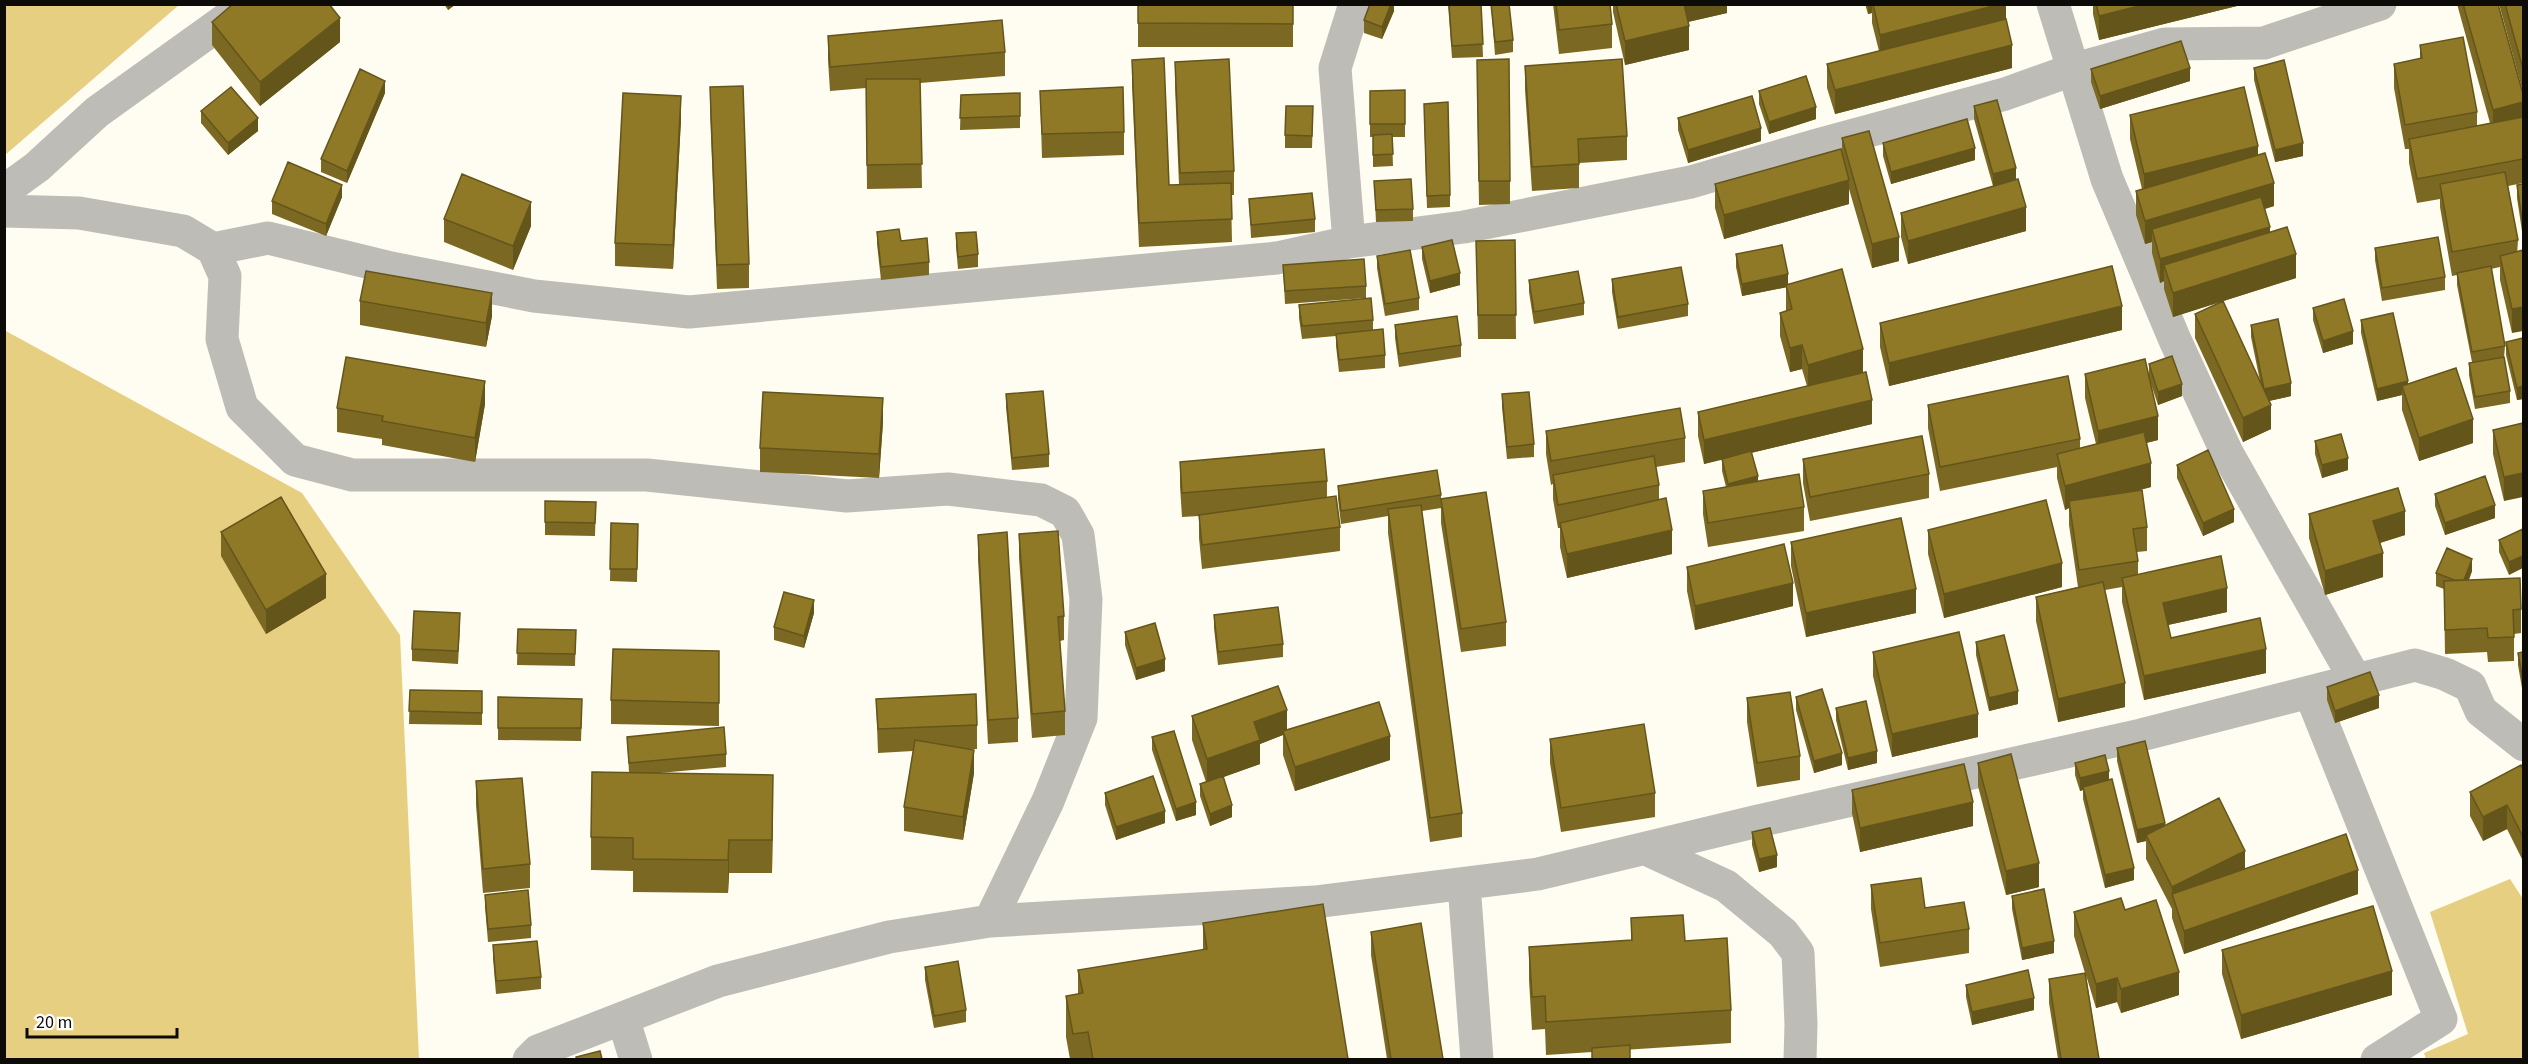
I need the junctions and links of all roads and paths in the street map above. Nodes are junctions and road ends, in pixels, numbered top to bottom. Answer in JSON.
{"nodes":[{"id":1,"x":243,"y":4,"type":"edge"},
{"id":2,"x":1355,"y":4,"type":"edge"},
{"id":3,"x":2053,"y":4,"type":"edge"},
{"id":4,"x":2380,"y":4,"type":"edge"},
{"id":5,"x":2072,"y":70,"type":"junction"},
{"id":6,"x":4,"y":191,"type":"edge"},
{"id":7,"x":4,"y":211,"type":"edge"},
{"id":8,"x":1350,"y":242,"type":"junction"},
{"id":9,"x":213,"y":249,"type":"junction"},
{"id":10,"x":2355,"y":679,"type":"junction"},
{"id":11,"x":2310,"y":692,"type":"junction"},
{"id":12,"x":2523,"y":745,"type":"edge"},
{"id":13,"x":1646,"y":849,"type":"junction"},
{"id":14,"x":1464,"y":884,"type":"junction"},
{"id":15,"x":990,"y":921,"type":"junction"},
{"id":16,"x":623,"y":1018,"type":"junction"},
{"id":17,"x":529,"y":1059,"type":"edge"},
{"id":18,"x":636,"y":1059,"type":"edge"},
{"id":19,"x":1477,"y":1059,"type":"edge"},
{"id":20,"x":1800,"y":1059,"type":"edge"},
{"id":21,"x":2377,"y":1059,"type":"edge"}],
"edges":[{"from":1,"to":6,"type":"street"},
{"from":2,"to":8,"type":"street"},
{"from":3,"to":5,"type":"street"},
{"from":4,"to":5,"type":"street"},
{"from":5,"to":8,"type":"street"},
{"from":5,"to":10,"type":"street"},
{"from":7,"to":9,"type":"street"},
{"from":8,"to":9,"type":"street"},
{"from":9,"to":15,"type":"street"},
{"from":10,"to":11,"type":"street"},
{"from":10,"to":12,"type":"street"},
{"from":11,"to":13,"type":"street"},
{"from":11,"to":21,"type":"street"},
{"from":13,"to":14,"type":"street"},
{"from":13,"to":20,"type":"street"},
{"from":14,"to":15,"type":"street"},
{"from":14,"to":19,"type":"street"},
{"from":15,"to":16,"type":"street"},
{"from":16,"to":17,"type":"street"},
{"from":16,"to":18,"type":"street"}]}
